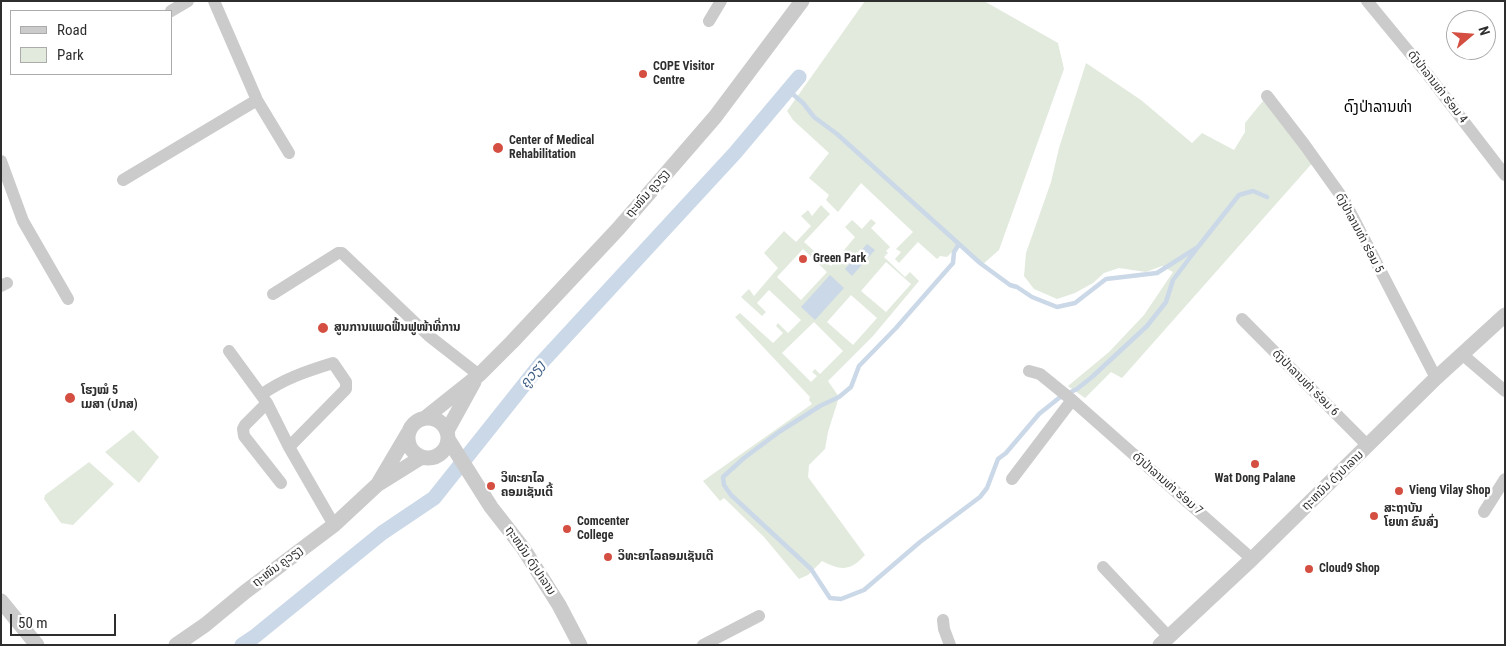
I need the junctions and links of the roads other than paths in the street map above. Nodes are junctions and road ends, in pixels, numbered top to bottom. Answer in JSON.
{"nodes":[{"id":1,"x":188,"y":1,"type":"edge"},
{"id":2,"x":214,"y":1,"type":"edge"},
{"id":3,"x":721,"y":1,"type":"edge"},
{"id":4,"x":802,"y":1,"type":"edge"},
{"id":5,"x":1366,"y":1,"type":"edge"},
{"id":6,"x":172,"y":10,"type":"edge"},
{"id":7,"x":709,"y":21,"type":"dead end"},
{"id":8,"x":1267,"y":96,"type":"dead end"},
{"id":9,"x":257,"y":100,"type":"junction"},
{"id":10,"x":289,"y":153,"type":"dead end"},
{"id":11,"x":1,"y":161,"type":"edge"},
{"id":12,"x":1505,"y":175,"type":"edge"},
{"id":13,"x":122,"y":180,"type":"dead end"},
{"id":14,"x":273,"y":294,"type":"dead end"},
{"id":15,"x":68,"y":299,"type":"dead end"},
{"id":16,"x":1505,"y":315,"type":"edge"},
{"id":17,"x":1242,"y":319,"type":"dead end"},
{"id":18,"x":229,"y":351,"type":"dead end"},
{"id":19,"x":1463,"y":355,"type":"junction"},
{"id":20,"x":1029,"y":371,"type":"dead end"},
{"id":21,"x":479,"y":375,"type":"junction"},
{"id":22,"x":1436,"y":378,"type":"junction"},
{"id":23,"x":1505,"y":391,"type":"edge"},
{"id":24,"x":264,"y":399,"type":"junction"},
{"id":25,"x":1072,"y":400,"type":"junction"},
{"id":26,"x":425,"y":418,"type":"junction"},
{"id":27,"x":408,"y":433,"type":"junction"},
{"id":28,"x":1368,"y":446,"type":"junction"},
{"id":29,"x":289,"y":447,"type":"junction"},
{"id":30,"x":442,"y":449,"type":"junction"},
{"id":31,"x":1012,"y":479,"type":"dead end"},
{"id":32,"x":1505,"y":479,"type":"edge"},
{"id":33,"x":282,"y":483,"type":"dead end"},
{"id":34,"x":377,"y":485,"type":"junction"},
{"id":35,"x":1484,"y":512,"type":"dead end"},
{"id":36,"x":334,"y":525,"type":"junction"},
{"id":37,"x":1252,"y":560,"type":"junction"},
{"id":38,"x":1103,"y":567,"type":"dead end"},
{"id":39,"x":1,"y":601,"type":"edge"},
{"id":40,"x":759,"y":616,"type":"dead end"},
{"id":41,"x":943,"y":620,"type":"dead end"},
{"id":42,"x":1164,"y":641,"type":"edge"},
{"id":43,"x":37,"y":645,"type":"edge"},
{"id":44,"x":176,"y":645,"type":"edge"},
{"id":45,"x":580,"y":645,"type":"edge"},
{"id":46,"x":703,"y":645,"type":"edge"},
{"id":47,"x":950,"y":645,"type":"edge"}],
"edges":[{"from":1,"to":6,"type":"street"},
{"from":2,"to":9,"type":"street"},
{"from":3,"to":7,"type":"street"},
{"from":4,"to":21,"type":"street","name":"ຖະໜົນ ຄູວຽງ"},
{"from":5,"to":12,"type":"street","name":"ດົງປ່າລານທ່າ ຮ່ອມ 4"},
{"from":8,"to":22,"type":"street","name":"ດົງປ່າລານທ່າ ຮ່ອມ 5"},
{"from":9,"to":10,"type":"street"},
{"from":9,"to":13,"type":"street"},
{"from":11,"to":15,"type":"street"},
{"from":14,"to":21,"type":"street"},
{"from":16,"to":19,"type":"street","name":"ຖະຫນົນ ດົງປາລານ"},
{"from":17,"to":28,"type":"street","name":"ດົງປ່າລານທ່າ ຮ່ອມ 6"},
{"from":18,"to":24,"type":"street"},
{"from":19,"to":22,"type":"street","name":"ຖະຫນົນ ດົງປາລານ"},
{"from":19,"to":23,"type":"street"},
{"from":20,"to":25,"type":"street","name":"ດົງປ່າລານທ່າ ຮ່ອມ 7"},
{"from":21,"to":26,"type":"street","name":"ຖະໜົນ ຄູວຽງ"},
{"from":21,"to":30,"type":"street","name":"ຖະໜົນ ຄູວຽງ"},
{"from":22,"to":28,"type":"street","name":"ຖະຫນົນ ດົງປາລານ"},
{"from":24,"to":29,"type":"street"},
{"from":24,"to":29,"type":"street"},
{"from":24,"to":33,"type":"street"},
{"from":25,"to":31,"type":"street"},
{"from":25,"to":37,"type":"street","name":"ດົງປ່າລານທ່າ ຮ່ອມ 7"},
{"from":26,"to":27,"type":"street"},
{"from":26,"to":30,"type":"street"},
{"from":27,"to":30,"type":"street"},
{"from":27,"to":34,"type":"street","name":"ຖະໜົນ ຄູວຽງ"},
{"from":28,"to":37,"type":"street","name":"ຖະຫນົນ ດົງປາລານ"},
{"from":29,"to":36,"type":"street"},
{"from":30,"to":34,"type":"street","name":"ຖະໜົນ ຄູວຽງ"},
{"from":30,"to":45,"type":"street","name":"ຖະຫນົນ ດົງປາລານ"},
{"from":32,"to":35,"type":"street"},
{"from":34,"to":36,"type":"street","name":"ຖະໜົນ ຄູວຽງ"},
{"from":36,"to":44,"type":"street","name":"ຖະໜົນ ຄູວຽງ"},
{"from":37,"to":42,"type":"street","name":"ຖະຫນົນ ດົງປາລານ"},
{"from":38,"to":42,"type":"street"},
{"from":39,"to":43,"type":"street"},
{"from":40,"to":46,"type":"street"},
{"from":41,"to":47,"type":"street"}]}
